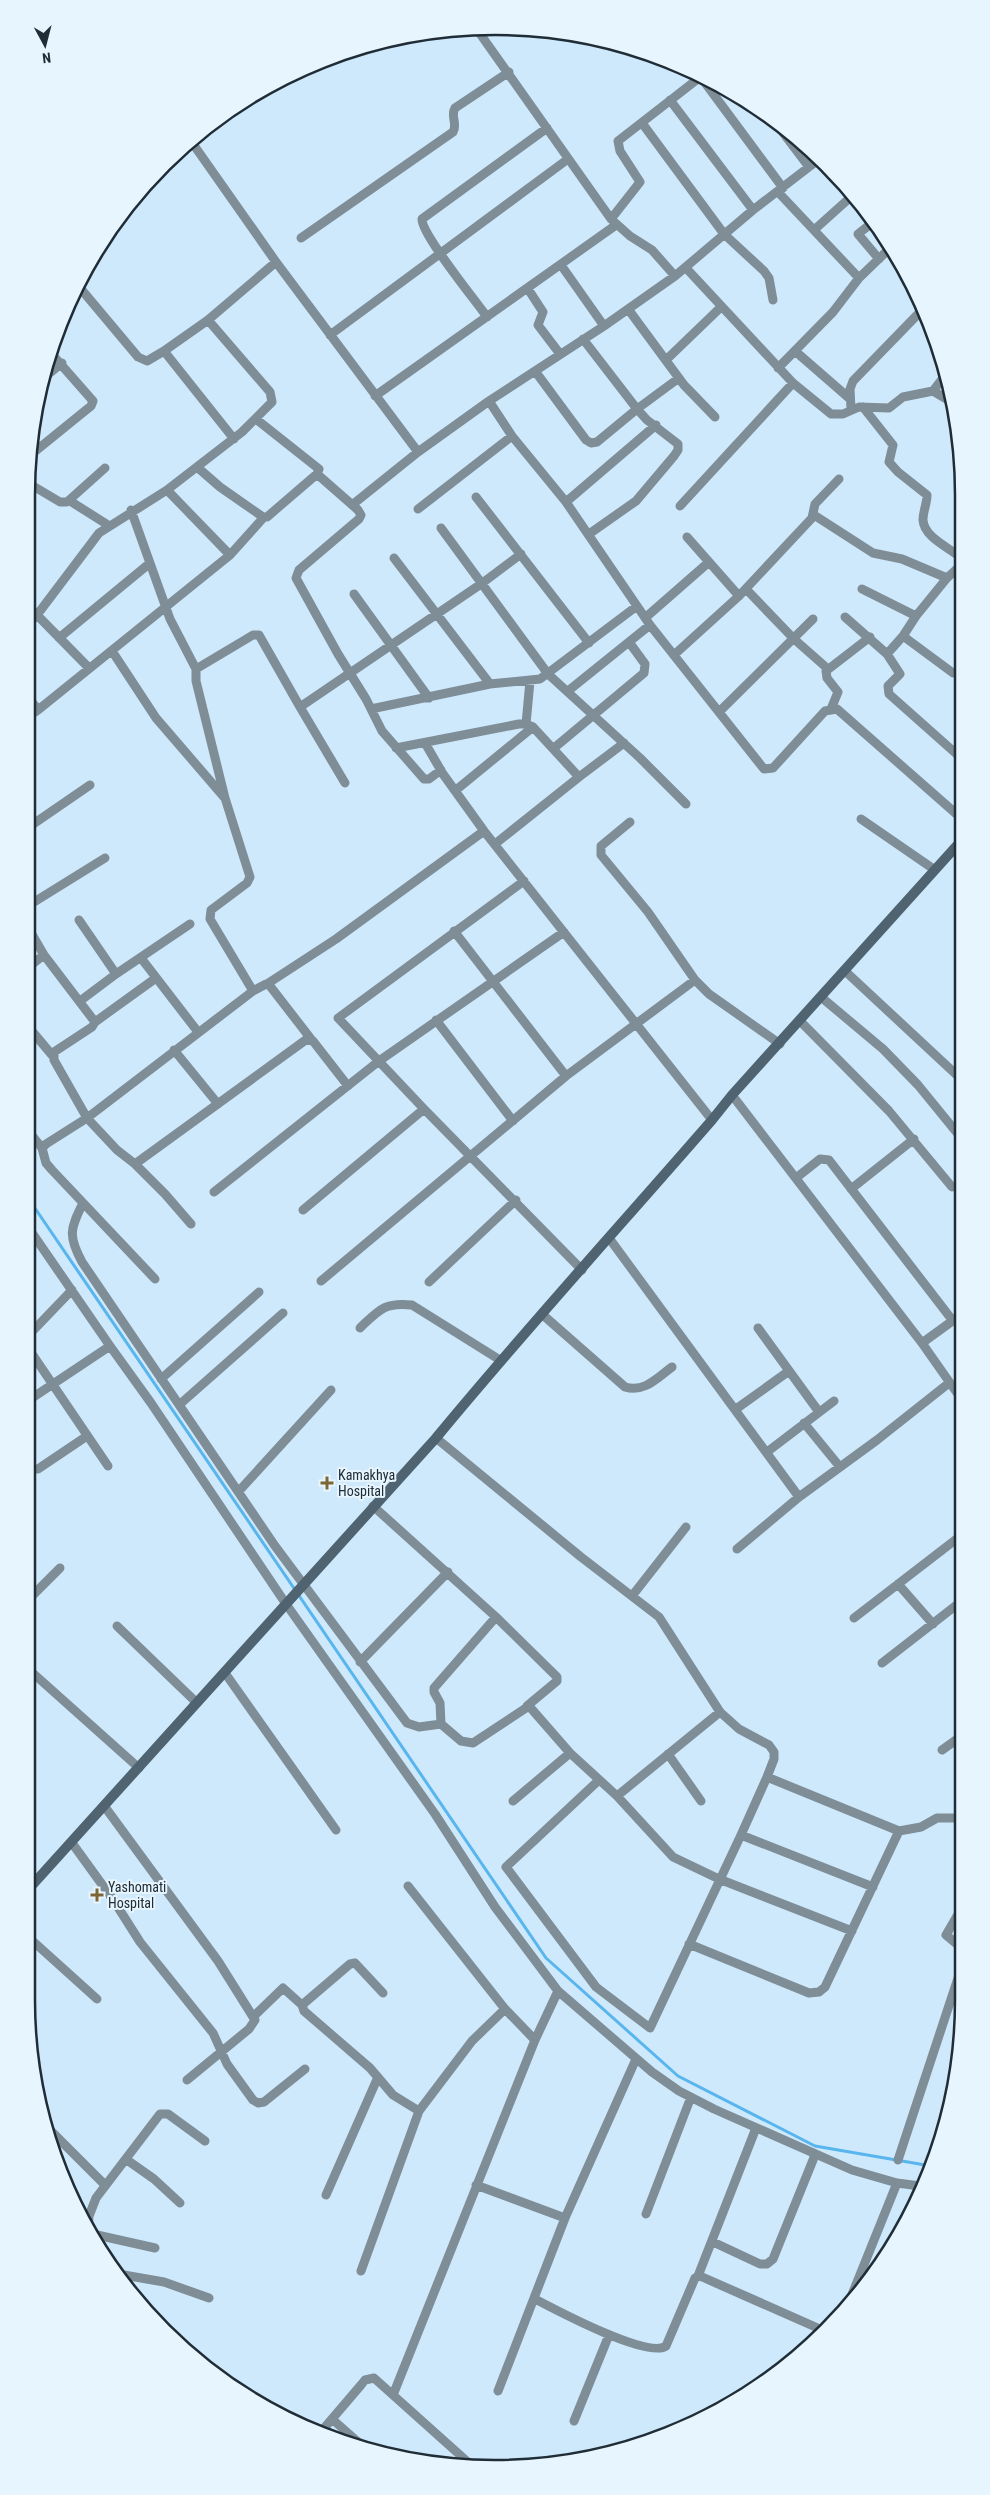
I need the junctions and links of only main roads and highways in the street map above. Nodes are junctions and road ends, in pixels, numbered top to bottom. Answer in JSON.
{"nodes":[{"id":1,"x":955,"y":848,"type":"edge"},
{"id":2,"x":35,"y":1882,"type":"edge"}],
"edges":[{"from":1,"to":2,"type":"main road"}]}
